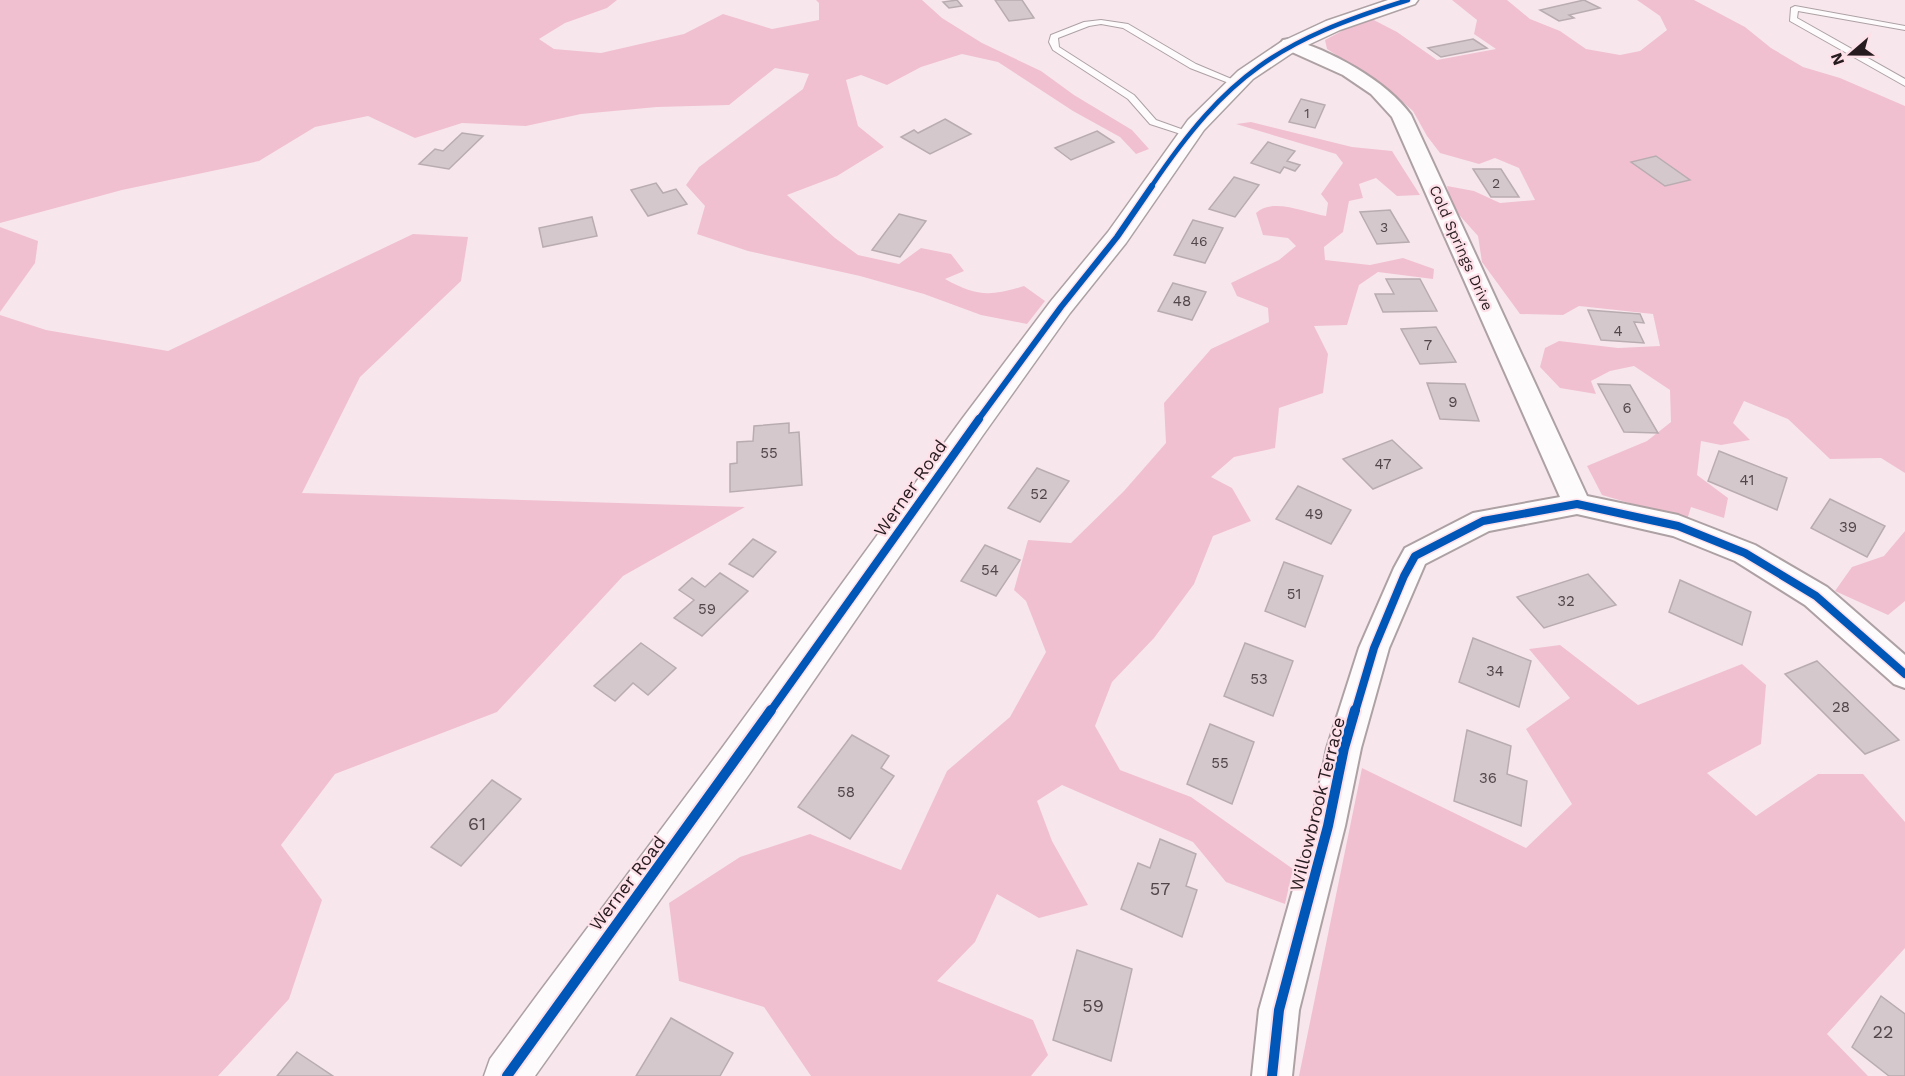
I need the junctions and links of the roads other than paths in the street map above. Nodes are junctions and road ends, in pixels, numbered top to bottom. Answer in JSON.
{"nodes":[{"id":1,"x":1408,"y":0,"type":"edge"},
{"id":2,"x":1905,"y":28,"type":"edge"},
{"id":3,"x":1288,"y":44,"type":"junction"},
{"id":4,"x":1237,"y":82,"type":"junction"},
{"id":5,"x":1905,"y":83,"type":"edge"},
{"id":6,"x":1190,"y":134,"type":"junction"},
{"id":7,"x":1577,"y":504,"type":"junction"},
{"id":8,"x":1905,"y":674,"type":"edge"},
{"id":9,"x":507,"y":1076,"type":"edge"},
{"id":10,"x":1272,"y":1076,"type":"edge"}],
"edges":[{"from":1,"to":3,"type":"street","name":"Werner Road"},
{"from":2,"to":5,"type":"lane"},
{"from":3,"to":4,"type":"street","name":"Werner Road"},
{"from":3,"to":7,"type":"street","name":"Cold Springs Drive"},
{"from":4,"to":6,"type":"street","name":"Werner Road"},
{"from":4,"to":6,"type":"lane"},
{"from":6,"to":9,"type":"street","name":"Werner Road"},
{"from":7,"to":8,"type":"street","name":"Willowbrook Terrace"},
{"from":7,"to":10,"type":"street","name":"Willowbrook Terrace"}]}
